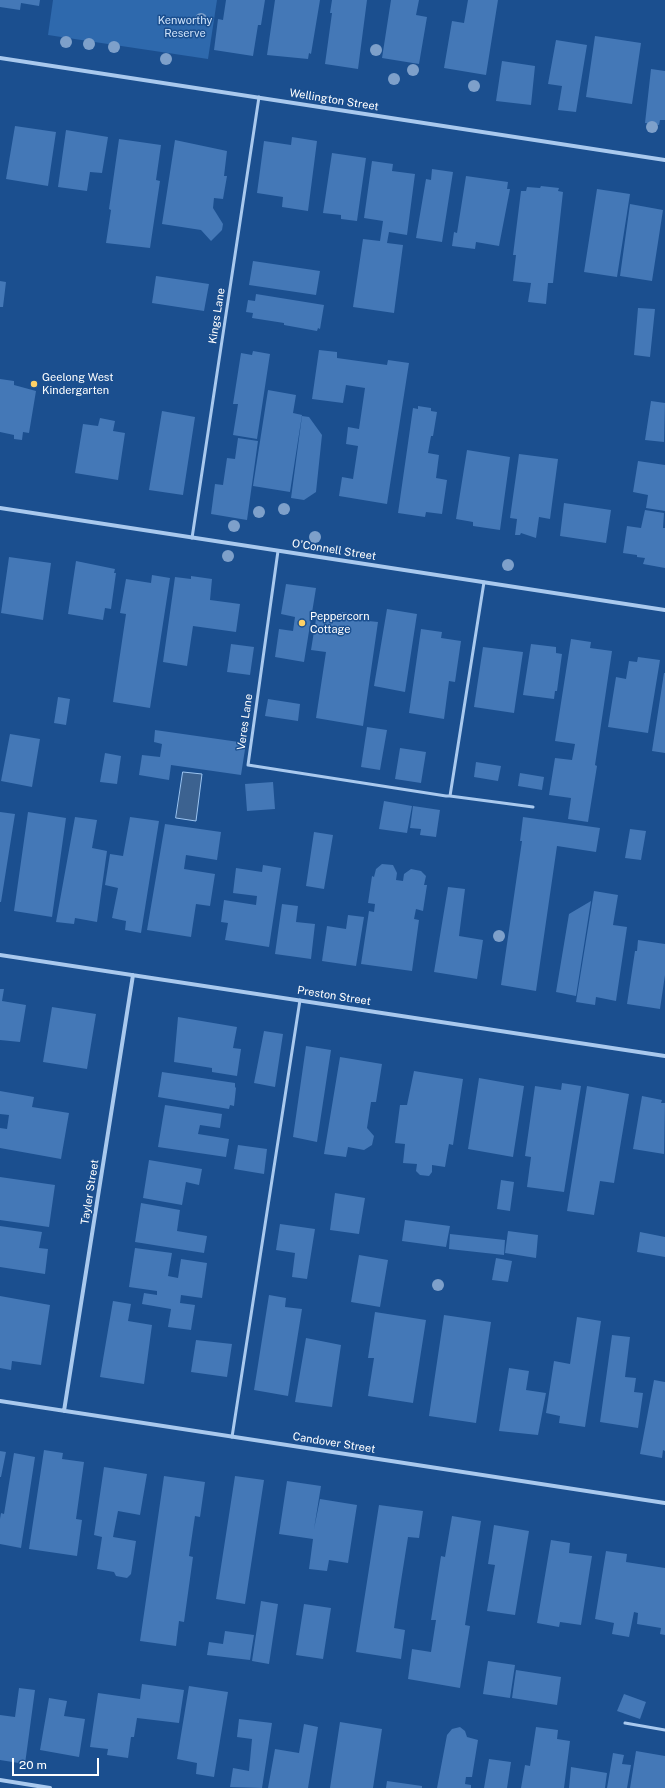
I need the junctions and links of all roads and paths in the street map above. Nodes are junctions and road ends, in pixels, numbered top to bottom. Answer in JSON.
{"nodes":[{"id":1,"x":0,"y":58,"type":"edge"},
{"id":2,"x":259,"y":97,"type":"junction"},
{"id":3,"x":665,"y":160,"type":"edge"},
{"id":4,"x":0,"y":508,"type":"edge"},
{"id":5,"x":192,"y":538,"type":"junction"},
{"id":6,"x":278,"y":551,"type":"junction"},
{"id":7,"x":484,"y":582,"type":"junction"},
{"id":8,"x":665,"y":610,"type":"edge"},
{"id":9,"x":450,"y":796,"type":"junction"},
{"id":10,"x":533,"y":807,"type":"dead end"},
{"id":11,"x":0,"y":955,"type":"edge"},
{"id":12,"x":133,"y":975,"type":"junction"},
{"id":13,"x":300,"y":1000,"type":"junction"},
{"id":14,"x":665,"y":1056,"type":"edge"},
{"id":15,"x":0,"y":1402,"type":"edge"},
{"id":16,"x":64,"y":1411,"type":"junction"},
{"id":17,"x":232,"y":1437,"type":"junction"},
{"id":18,"x":665,"y":1503,"type":"edge"},
{"id":19,"x":625,"y":1723,"type":"dead end"},
{"id":20,"x":665,"y":1730,"type":"edge"},
{"id":21,"x":0,"y":1780,"type":"edge"},
{"id":22,"x":50,"y":1788,"type":"edge"}],
"edges":[{"from":1,"to":2,"type":"street","name":"Wellington Street"},
{"from":2,"to":3,"type":"street","name":"Wellington Street"},
{"from":2,"to":5,"type":"lane","name":"Kings Lane"},
{"from":4,"to":5,"type":"street","name":"O'Connell Street"},
{"from":5,"to":6,"type":"street","name":"O'Connell Street"},
{"from":6,"to":7,"type":"street","name":"O'Connell Street"},
{"from":6,"to":9,"type":"lane","name":"Veres Lane"},
{"from":7,"to":8,"type":"street","name":"O'Connell Street"},
{"from":7,"to":9,"type":"lane"},
{"from":9,"to":10,"type":"lane","name":"Veres Lane"},
{"from":11,"to":12,"type":"street","name":"Preston Street"},
{"from":12,"to":13,"type":"street","name":"Preston Street"},
{"from":12,"to":16,"type":"street","name":"Tayler Street"},
{"from":13,"to":14,"type":"street","name":"Preston Street"},
{"from":13,"to":17,"type":"lane"},
{"from":15,"to":16,"type":"street","name":"Candover Street"},
{"from":16,"to":17,"type":"street","name":"Candover Street"},
{"from":17,"to":18,"type":"street","name":"Candover Street"},
{"from":19,"to":20,"type":"lane"},
{"from":21,"to":22,"type":"street"}]}
